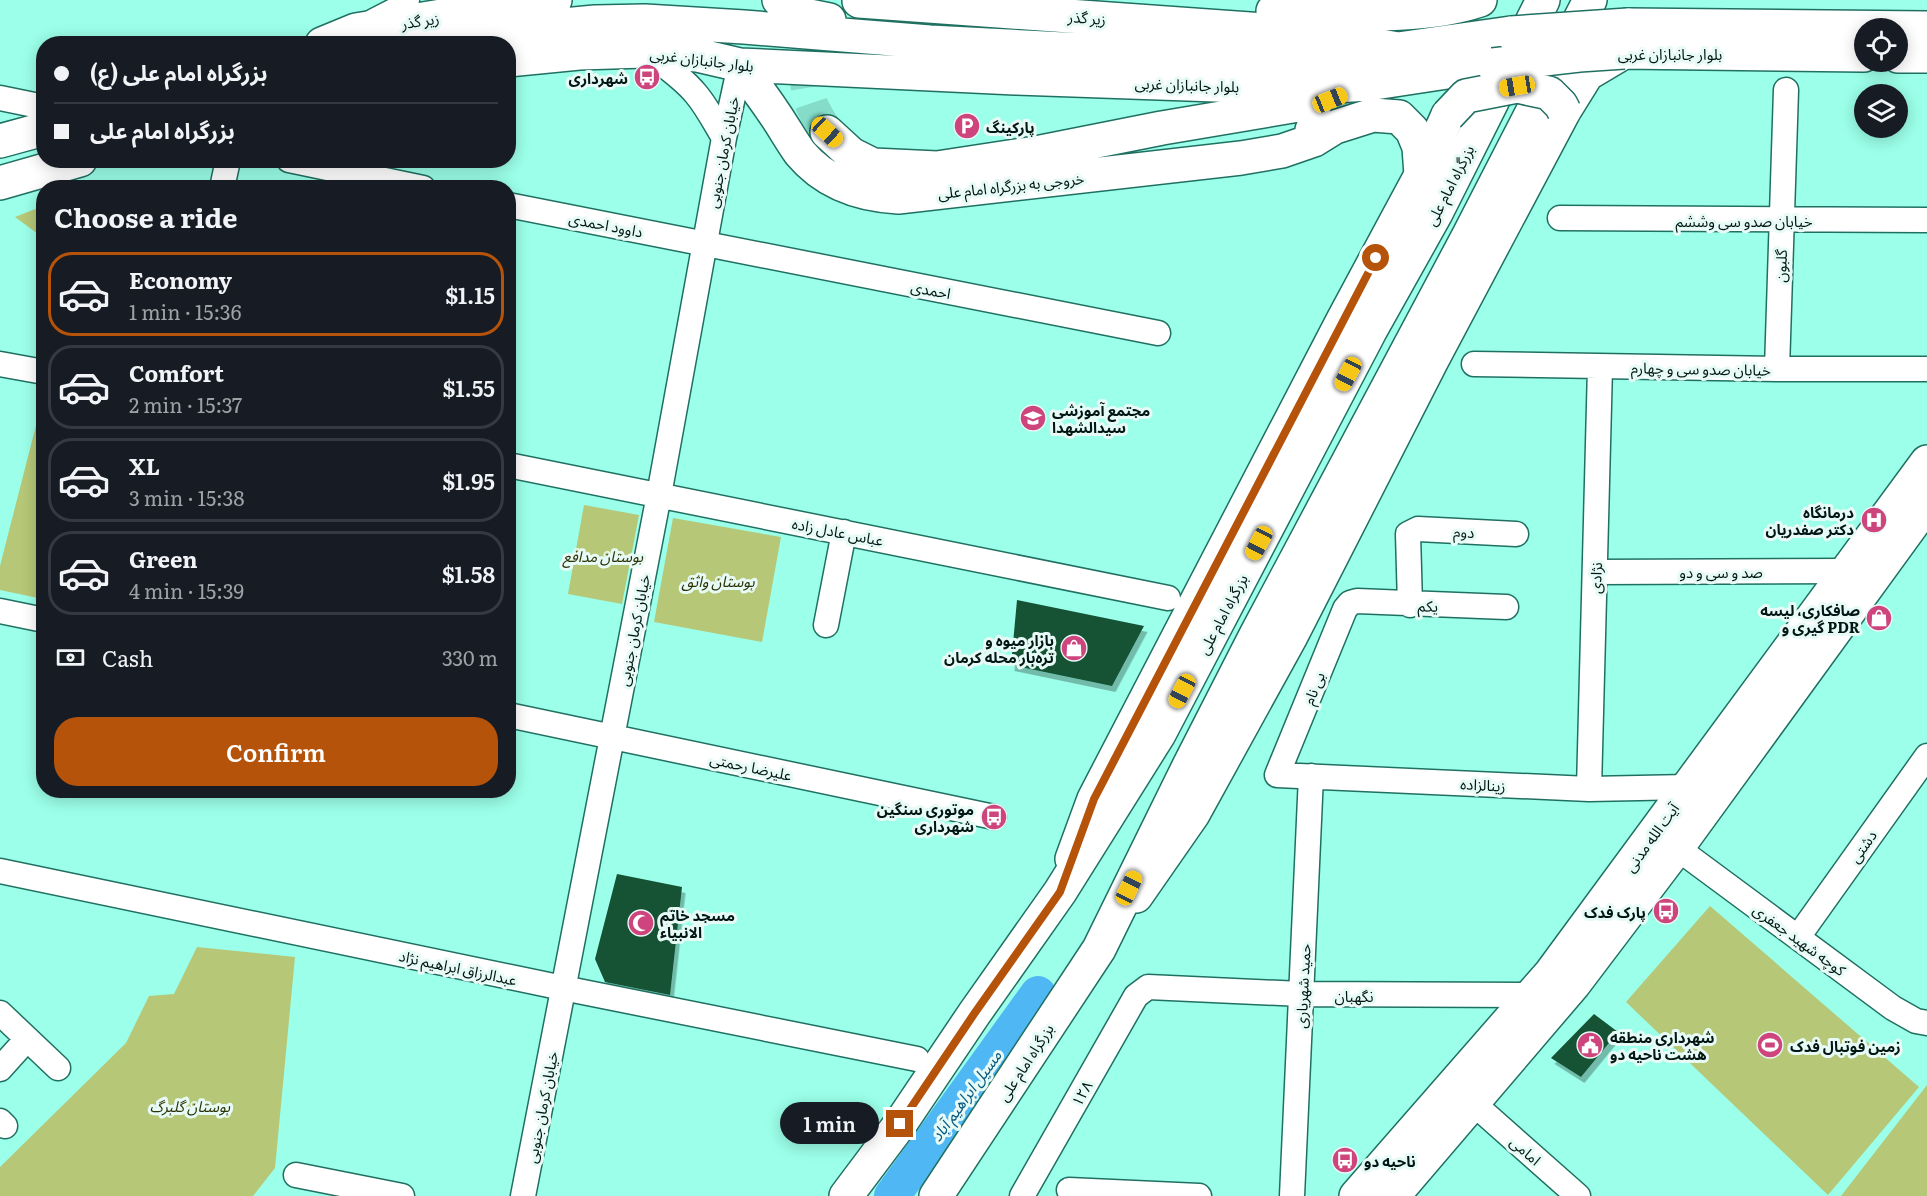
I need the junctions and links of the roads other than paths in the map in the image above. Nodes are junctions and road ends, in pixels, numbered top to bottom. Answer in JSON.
{"nodes":[{"id":1,"x":407,"y":0,"type":"edge"},
{"id":2,"x":555,"y":0,"type":"edge"},
{"id":3,"x":696,"y":0,"type":"edge"},
{"id":4,"x":779,"y":0,"type":"edge"},
{"id":5,"x":1480,"y":0,"type":"edge"},
{"id":6,"x":1543,"y":0,"type":"edge"},
{"id":7,"x":1590,"y":0,"type":"edge"},
{"id":8,"x":1664,"y":0,"type":"edge"},
{"id":9,"x":859,"y":1,"type":"edge"},
{"id":10,"x":747,"y":14,"type":"edge"},
{"id":11,"x":1136,"y":21,"type":"junction"},
{"id":12,"x":1710,"y":25,"type":"junction"},
{"id":13,"x":1927,"y":28,"type":"edge"},
{"id":14,"x":356,"y":30,"type":"junction"},
{"id":15,"x":341,"y":36,"type":"edge"},
{"id":16,"x":471,"y":36,"type":"edge"},
{"id":17,"x":645,"y":36,"type":"junction"},
{"id":18,"x":1626,"y":39,"type":"junction"},
{"id":19,"x":930,"y":42,"type":"junction"},
{"id":20,"x":1398,"y":49,"type":"junction"},
{"id":21,"x":1854,"y":55,"type":"edge"},
{"id":22,"x":1908,"y":56,"type":"edge"},
{"id":23,"x":1927,"y":56,"type":"edge"},
{"id":24,"x":516,"y":59,"type":"edge"},
{"id":25,"x":740,"y":65,"type":"junction"},
{"id":26,"x":1368,"y":84,"type":"junction"},
{"id":27,"x":1786,"y":90,"type":"dead end"},
{"id":28,"x":0,"y":98,"type":"edge"},
{"id":29,"x":36,"y":105,"type":"edge"},
{"id":30,"x":1564,"y":111,"type":"junction"},
{"id":31,"x":1335,"y":127,"type":"junction"},
{"id":32,"x":36,"y":131,"type":"edge"},
{"id":33,"x":827,"y":132,"type":"tunnel mouth"},
{"id":34,"x":724,"y":138,"type":"junction"},
{"id":35,"x":0,"y":141,"type":"edge"},
{"id":36,"x":1087,"y":142,"type":"junction"},
{"id":37,"x":52,"y":168,"type":"edge"},
{"id":38,"x":314,"y":168,"type":"edge"},
{"id":39,"x":1421,"y":175,"type":"junction"},
{"id":40,"x":352,"y":180,"type":"edge"},
{"id":41,"x":0,"y":183,"type":"edge"},
{"id":42,"x":516,"y":207,"type":"edge"},
{"id":43,"x":1560,"y":218,"type":"dead end"},
{"id":44,"x":1782,"y":220,"type":"junction"},
{"id":45,"x":1927,"y":220,"type":"edge"},
{"id":46,"x":704,"y":244,"type":"junction"},
{"id":47,"x":1158,"y":333,"type":"dead end"},
{"id":48,"x":0,"y":364,"type":"edge"},
{"id":49,"x":1474,"y":364,"type":"dead end"},
{"id":50,"x":1600,"y":367,"type":"junction"},
{"id":51,"x":1777,"y":369,"type":"junction"},
{"id":52,"x":1927,"y":369,"type":"edge"},
{"id":53,"x":36,"y":371,"type":"edge"},
{"id":54,"x":1927,"y":462,"type":"edge"},
{"id":55,"x":516,"y":467,"type":"edge"},
{"id":56,"x":659,"y":495,"type":"junction"},
{"id":57,"x":1927,"y":504,"type":"edge"},
{"id":58,"x":844,"y":532,"type":"junction"},
{"id":59,"x":1516,"y":534,"type":"dead end"},
{"id":60,"x":1847,"y":571,"type":"junction"},
{"id":61,"x":1595,"y":572,"type":"junction"},
{"id":62,"x":1168,"y":598,"type":"dead end"},
{"id":63,"x":1350,"y":603,"type":"joint"},
{"id":64,"x":1410,"y":605,"type":"junction"},
{"id":65,"x":1506,"y":607,"type":"dead end"},
{"id":66,"x":0,"y":611,"type":"edge"},
{"id":67,"x":36,"y":618,"type":"edge"},
{"id":68,"x":826,"y":625,"type":"dead end"},
{"id":69,"x":516,"y":717,"type":"edge"},
{"id":70,"x":612,"y":736,"type":"junction"},
{"id":71,"x":1927,"y":756,"type":"edge"},
{"id":72,"x":1277,"y":775,"type":"joint"},
{"id":73,"x":1311,"y":776,"type":"junction"},
{"id":74,"x":1688,"y":787,"type":"junction"},
{"id":75,"x":1589,"y":789,"type":"junction"},
{"id":76,"x":994,"y":817,"type":"dead end"},
{"id":77,"x":1677,"y":848,"type":"junction"},
{"id":78,"x":0,"y":871,"type":"edge"},
{"id":79,"x":1060,"y":892,"type":"junction"},
{"id":80,"x":1798,"y":937,"type":"junction"},
{"id":81,"x":1100,"y":949,"type":"junction"},
{"id":82,"x":564,"y":988,"type":"junction"},
{"id":83,"x":1141,"y":991,"type":"joint"},
{"id":84,"x":1301,"y":994,"type":"junction"},
{"id":85,"x":1532,"y":995,"type":"junction"},
{"id":86,"x":0,"y":1013,"type":"edge"},
{"id":87,"x":1927,"y":1023,"type":"edge"},
{"id":88,"x":27,"y":1039,"type":"junction"},
{"id":89,"x":917,"y":1059,"type":"dead end"},
{"id":90,"x":58,"y":1068,"type":"dead end"},
{"id":91,"x":0,"y":1069,"type":"edge"},
{"id":92,"x":1463,"y":1094,"type":"junction"},
{"id":93,"x":296,"y":1175,"type":"dead end"},
{"id":94,"x":1070,"y":1190,"type":"dead end"},
{"id":95,"x":402,"y":1196,"type":"edge"},
{"id":96,"x":523,"y":1196,"type":"edge"},
{"id":97,"x":846,"y":1196,"type":"edge"},
{"id":98,"x":936,"y":1196,"type":"edge"},
{"id":99,"x":1022,"y":1196,"type":"edge"},
{"id":100,"x":1199,"y":1196,"type":"edge"},
{"id":101,"x":1292,"y":1196,"type":"edge"},
{"id":102,"x":1356,"y":1196,"type":"edge"},
{"id":103,"x":1393,"y":1196,"type":"edge"},
{"id":104,"x":1578,"y":1196,"type":"edge"}],
"edges":[{"from":1,"to":14,"type":"street"},
{"from":2,"to":14,"type":"main road","name":"زیر گذر"},
{"from":3,"to":17,"type":"main road"},
{"from":4,"to":19,"type":"main road"},
{"from":5,"to":11,"type":"main road"},
{"from":6,"to":79,"type":"main road","name":"بزرگراه امام علی"},
{"from":7,"to":81,"type":"main road","name":"بزرگراه امام علی"},
{"from":8,"to":12,"type":"main road"},
{"from":9,"to":11,"type":"main road","name":"زیر گذر"},
{"from":10,"to":17,"type":"main road","name":"بلوار جانبازان غربی"},
{"from":10,"to":19,"type":"main road","name":"بلوار جانبازان غربی"},
{"from":10,"to":25,"type":"main road","name":"خیابان کرمان جنوبی"},
{"from":11,"to":20,"type":"main road","name":"بلوار جانبازان غربی"},
{"from":12,"to":13,"type":"main road","name":"بلوار جانبازان غربی"},
{"from":12,"to":18,"type":"main road","name":"بلوار جانبازان غربی"},
{"from":14,"to":15,"type":"main road","name":"زیر گذر"},
{"from":16,"to":17,"type":"main road","name":"بلوار جانبازان غربی"},
{"from":17,"to":24,"type":"main road","name":"بلوار جانبازان غربی"},
{"from":17,"to":25,"type":"main road","name":"بلوار جانبازان غربی"},
{"from":17,"to":34,"type":"street"},
{"from":18,"to":20,"type":"main road","name":"بلوار جانبازان غربی","bridge":true},
{"from":18,"to":21,"type":"main road","name":"بلوار جانبازان غربی"},
{"from":18,"to":26,"type":"main road","name":"بلوار جانبازان غربی","bridge":true},
{"from":18,"to":30,"type":"main road"},
{"from":19,"to":20,"type":"main road","name":"بلوار جانبازان غربی"},
{"from":22,"to":23,"type":"main road"},
{"from":25,"to":26,"type":"main road","name":"بلوار جانبازان غربی"},
{"from":25,"to":31,"type":"main road","name":"خروجی به بزرگراه امام علی"},
{"from":25,"to":34,"type":"street","name":"خیابان کرمان جنوبی"},
{"from":26,"to":36,"type":"main road"},
{"from":27,"to":44,"type":"street","name":"گلبون"},
{"from":28,"to":29,"type":"street"},
{"from":30,"to":39,"type":"main road","bridge":true},
{"from":30,"to":81,"type":"main road"},
{"from":31,"to":36,"type":"main road"},
{"from":31,"to":39,"type":"main road"},
{"from":32,"to":35,"type":"main road"},
{"from":33,"to":36,"type":"main road"},
{"from":34,"to":46,"type":"street","name":"خیابان کرمان جنوبی"},
{"from":37,"to":41,"type":"main road"},
{"from":38,"to":40,"type":"street"},
{"from":39,"to":79,"type":"main road"},
{"from":42,"to":46,"type":"street","name":"داوود احمدی"},
{"from":43,"to":44,"type":"street","name":"خیابان صدو سی وششم"},
{"from":44,"to":45,"type":"street","name":"خیابان صدو سی وششم"},
{"from":44,"to":51,"type":"street","name":"گلبون"},
{"from":46,"to":47,"type":"street","name":"احمدی"},
{"from":46,"to":56,"type":"street","name":"خیابان کرمان جنوبی"},
{"from":48,"to":53,"type":"street"},
{"from":49,"to":50,"type":"street","name":"خیابان صدو سی و چهارم"},
{"from":50,"to":51,"type":"street","name":"خیابان صدو سی و چهارم"},
{"from":50,"to":61,"type":"street","name":"نژادی"},
{"from":51,"to":52,"type":"street","name":"خیابان صدو سی و چهارم"},
{"from":54,"to":60,"type":"main road","name":"آیت الله مدنی"},
{"from":55,"to":56,"type":"street","name":"عباس عادل زاده"},
{"from":56,"to":58,"type":"street","name":"عباس عادل زاده"},
{"from":56,"to":70,"type":"street","name":"خیابان کرمان جنوبی"},
{"from":57,"to":77,"type":"main road","name":"آیت الله مدنی"},
{"from":58,"to":62,"type":"street","name":"عباس عادل زاده"},
{"from":58,"to":68,"type":"street"},
{"from":59,"to":64,"type":"street","name":"دوم"},
{"from":60,"to":61,"type":"street","name":"صد و سی و دو"},
{"from":60,"to":74,"type":"main road","name":"آیت الله مدنی"},
{"from":61,"to":75,"type":"street","name":"نژادی"},
{"from":63,"to":64,"type":"street","name":"یکم"},
{"from":63,"to":72,"type":"street","name":"بی نام"},
{"from":64,"to":65,"type":"street","name":"یکم"},
{"from":66,"to":67,"type":"street"},
{"from":69,"to":70,"type":"street","name":"علیرضا رحمتی"},
{"from":70,"to":76,"type":"street","name":"علیرضا رحمتی"},
{"from":70,"to":82,"type":"street","name":"خیابان کرمان جنوبی"},
{"from":71,"to":80,"type":"street","name":"دشتی"},
{"from":72,"to":73,"type":"street","name":"زینالزاده"},
{"from":73,"to":75,"type":"street","name":"زینالزاده"},
{"from":73,"to":84,"type":"street","name":"حمید شهریاری"},
{"from":74,"to":75,"type":"street","name":"زینالزاده"},
{"from":74,"to":85,"type":"main road","name":"آیت الله مدنی"},
{"from":77,"to":80,"type":"street","name":"کوچه شهید جعفری"},
{"from":77,"to":92,"type":"main road","name":"آیت الله مدنی"},
{"from":78,"to":82,"type":"street","name":"عبدالرزاق ابراهیم نژاد"},
{"from":79,"to":97,"type":"main road","name":"بزرگراه امام علی"},
{"from":80,"to":87,"type":"street","name":"کوچه شهید جعفری"},
{"from":81,"to":98,"type":"main road","name":"بزرگراه امام علی"},
{"from":82,"to":89,"type":"street","name":"عبدالرزاق ابراهیم نژاد"},
{"from":82,"to":96,"type":"street","name":"خیابان کرمان جنوبی"},
{"from":83,"to":84,"type":"street","name":"نگهبان"},
{"from":83,"to":99,"type":"street","name":"۱۲۸"},
{"from":84,"to":85,"type":"street","name":"نگهبان"},
{"from":84,"to":101,"type":"street","name":"حمید شهریاری"},
{"from":85,"to":92,"type":"main road","name":"آیت الله مدنی"},
{"from":86,"to":88,"type":"street"},
{"from":88,"to":90,"type":"street"},
{"from":88,"to":91,"type":"street"},
{"from":92,"to":102,"type":"main road","name":"آیت الله مدنی"},
{"from":92,"to":103,"type":"main road"},
{"from":92,"to":104,"type":"street","name":"امامی"},
{"from":93,"to":95,"type":"street"},
{"from":94,"to":100,"type":"street"}]}
